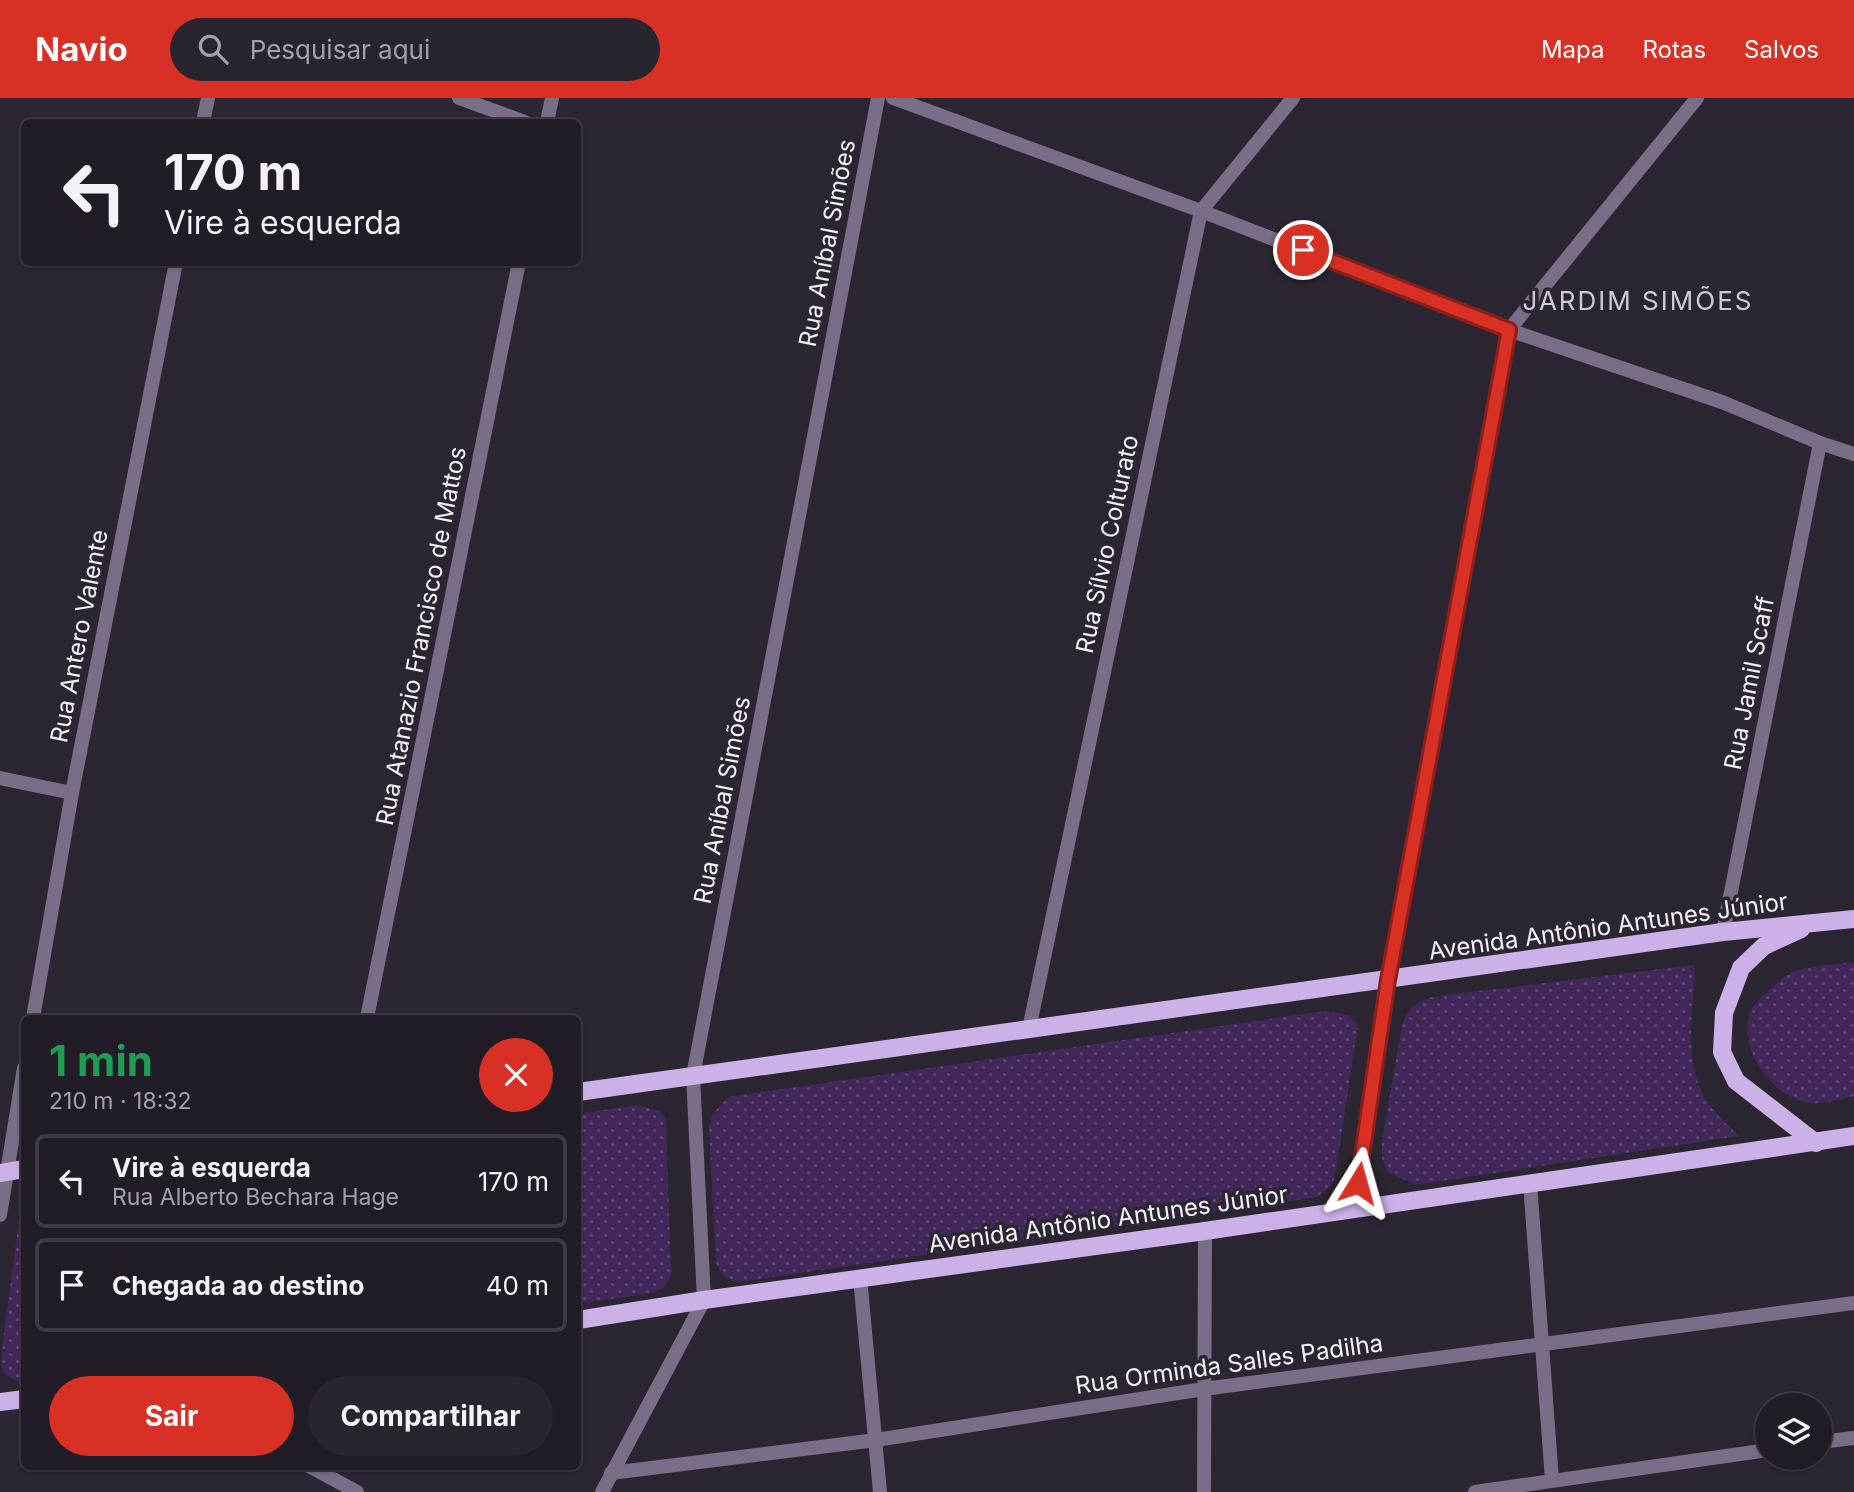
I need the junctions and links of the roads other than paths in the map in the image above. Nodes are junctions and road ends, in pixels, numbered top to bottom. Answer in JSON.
{"nodes":[{"id":1,"x":208,"y":98,"type":"edge"},
{"id":2,"x":459,"y":98,"type":"edge"},
{"id":3,"x":552,"y":98,"type":"edge"},
{"id":4,"x":878,"y":98,"type":"edge"},
{"id":5,"x":892,"y":98,"type":"edge"},
{"id":6,"x":1293,"y":98,"type":"edge"},
{"id":7,"x":1697,"y":98,"type":"edge"},
{"id":8,"x":204,"y":119,"type":"edge"},
{"id":9,"x":517,"y":119,"type":"edge"},
{"id":10,"x":548,"y":119,"type":"edge"},
{"id":11,"x":1201,"y":211,"type":"junction"},
{"id":12,"x":175,"y":266,"type":"edge"},
{"id":13,"x":518,"y":266,"type":"edge"},
{"id":14,"x":1509,"y":330,"type":"junction"},
{"id":15,"x":1820,"y":443,"type":"junction"},
{"id":16,"x":1854,"y":454,"type":"edge"},
{"id":17,"x":0,"y":778,"type":"edge"},
{"id":18,"x":72,"y":793,"type":"junction"},
{"id":19,"x":1854,"y":919,"type":"edge"},
{"id":20,"x":1812,"y":924,"type":"junction"},
{"id":21,"x":1723,"y":932,"type":"junction"},
{"id":22,"x":1388,"y":980,"type":"junction"},
{"id":23,"x":34,"y":1015,"type":"edge"},
{"id":24,"x":368,"y":1015,"type":"edge"},
{"id":25,"x":1029,"y":1029,"type":"junction"},
{"id":26,"x":693,"y":1076,"type":"junction"},
{"id":27,"x":21,"y":1090,"type":"edge"},
{"id":28,"x":581,"y":1092,"type":"edge"},
{"id":29,"x":1854,"y":1136,"type":"edge"},
{"id":30,"x":1816,"y":1143,"type":"junction"},
{"id":31,"x":10,"y":1171,"type":"edge"},
{"id":32,"x":1531,"y":1183,"type":"junction"},
{"id":33,"x":1354,"y":1208,"type":"junction"},
{"id":34,"x":0,"y":1215,"type":"edge"},
{"id":35,"x":1205,"y":1231,"type":"junction"},
{"id":36,"x":860,"y":1278,"type":"junction"},
{"id":37,"x":704,"y":1300,"type":"junction"},
{"id":38,"x":1854,"y":1303,"type":"edge"},
{"id":39,"x":581,"y":1320,"type":"edge"},
{"id":40,"x":1543,"y":1345,"type":"junction"},
{"id":41,"x":1205,"y":1389,"type":"junction"},
{"id":42,"x":21,"y":1399,"type":"edge"},
{"id":43,"x":0,"y":1402,"type":"edge"},
{"id":44,"x":1854,"y":1438,"type":"edge"},
{"id":45,"x":876,"y":1440,"type":"junction"},
{"id":46,"x":1832,"y":1441,"type":"edge"},
{"id":47,"x":1755,"y":1452,"type":"edge"},
{"id":48,"x":316,"y":1470,"type":"edge"},
{"id":49,"x":611,"y":1474,"type":"junction"},
{"id":50,"x":1552,"y":1480,"type":"junction"},
{"id":51,"x":357,"y":1492,"type":"edge"},
{"id":52,"x":602,"y":1492,"type":"edge"},
{"id":53,"x":880,"y":1492,"type":"edge"},
{"id":54,"x":1204,"y":1492,"type":"edge"},
{"id":55,"x":1475,"y":1492,"type":"edge"}],
"edges":[{"from":1,"to":8,"type":"street"},
{"from":2,"to":9,"type":"street"},
{"from":3,"to":10,"type":"street"},
{"from":4,"to":26,"type":"street","name":"Rua Aníbal Simões"},
{"from":5,"to":11,"type":"street"},
{"from":6,"to":11,"type":"street","name":"Rua Sílvio Colturato"},
{"from":7,"to":14,"type":"street"},
{"from":11,"to":14,"type":"street"},
{"from":11,"to":25,"type":"street","name":"Rua Sílvio Colturato"},
{"from":12,"to":18,"type":"street","name":"Rua Antero Valente"},
{"from":13,"to":24,"type":"street","name":"Rua Atanazio Francisco de Mattos"},
{"from":14,"to":15,"type":"street"},
{"from":14,"to":22,"type":"street"},
{"from":15,"to":16,"type":"street"},
{"from":15,"to":21,"type":"street","name":"Rua Jamil Scaff"},
{"from":17,"to":18,"type":"street"},
{"from":18,"to":23,"type":"street","name":"Rua Antero Valente"},
{"from":19,"to":20,"type":"main road","name":"Avenida Antônio Antunes Júnior"},
{"from":20,"to":21,"type":"main road","name":"Avenida Antônio Antunes Júnior"},
{"from":20,"to":30,"type":"main road"},
{"from":21,"to":22,"type":"main road","name":"Avenida Antônio Antunes Júnior"},
{"from":22,"to":25,"type":"main road","name":"Avenida Antônio Antunes Júnior"},
{"from":22,"to":33,"type":"street"},
{"from":25,"to":26,"type":"main road","name":"Avenida Antônio Antunes Júnior"},
{"from":26,"to":28,"type":"main road","name":"Avenida Antônio Antunes Júnior"},
{"from":26,"to":37,"type":"street","name":"Rua Aníbal Simões"},
{"from":27,"to":31,"type":"street"},
{"from":29,"to":30,"type":"main road","name":"Avenida Antônio Antunes Júnior"},
{"from":30,"to":32,"type":"main road","name":"Avenida Antônio Antunes Júnior"},
{"from":31,"to":34,"type":"street"},
{"from":32,"to":33,"type":"main road","name":"Avenida Antônio Antunes Júnior"},
{"from":32,"to":40,"type":"street"},
{"from":33,"to":35,"type":"main road","name":"Avenida Antônio Antunes Júnior"},
{"from":35,"to":36,"type":"main road","name":"Avenida Antônio Antunes Júnior"},
{"from":35,"to":41,"type":"street"},
{"from":36,"to":37,"type":"main road","name":"Avenida Antônio Antunes Júnior"},
{"from":36,"to":45,"type":"street"},
{"from":37,"to":39,"type":"main road","name":"Avenida Antônio Antunes Júnior"},
{"from":37,"to":49,"type":"street"},
{"from":38,"to":40,"type":"street","name":"Rua Orminda Salles Padilha"},
{"from":40,"to":41,"type":"street","name":"Rua Orminda Salles Padilha"},
{"from":40,"to":50,"type":"street"},
{"from":41,"to":45,"type":"street","name":"Rua Orminda Salles Padilha"},
{"from":41,"to":54,"type":"street"},
{"from":42,"to":43,"type":"main road"},
{"from":44,"to":46,"type":"street"},
{"from":45,"to":49,"type":"street","name":"Rua Orminda Salles Padilha"},
{"from":45,"to":53,"type":"street"},
{"from":47,"to":50,"type":"street"},
{"from":48,"to":51,"type":"street"},
{"from":49,"to":52,"type":"street"},
{"from":50,"to":55,"type":"street"}]}
